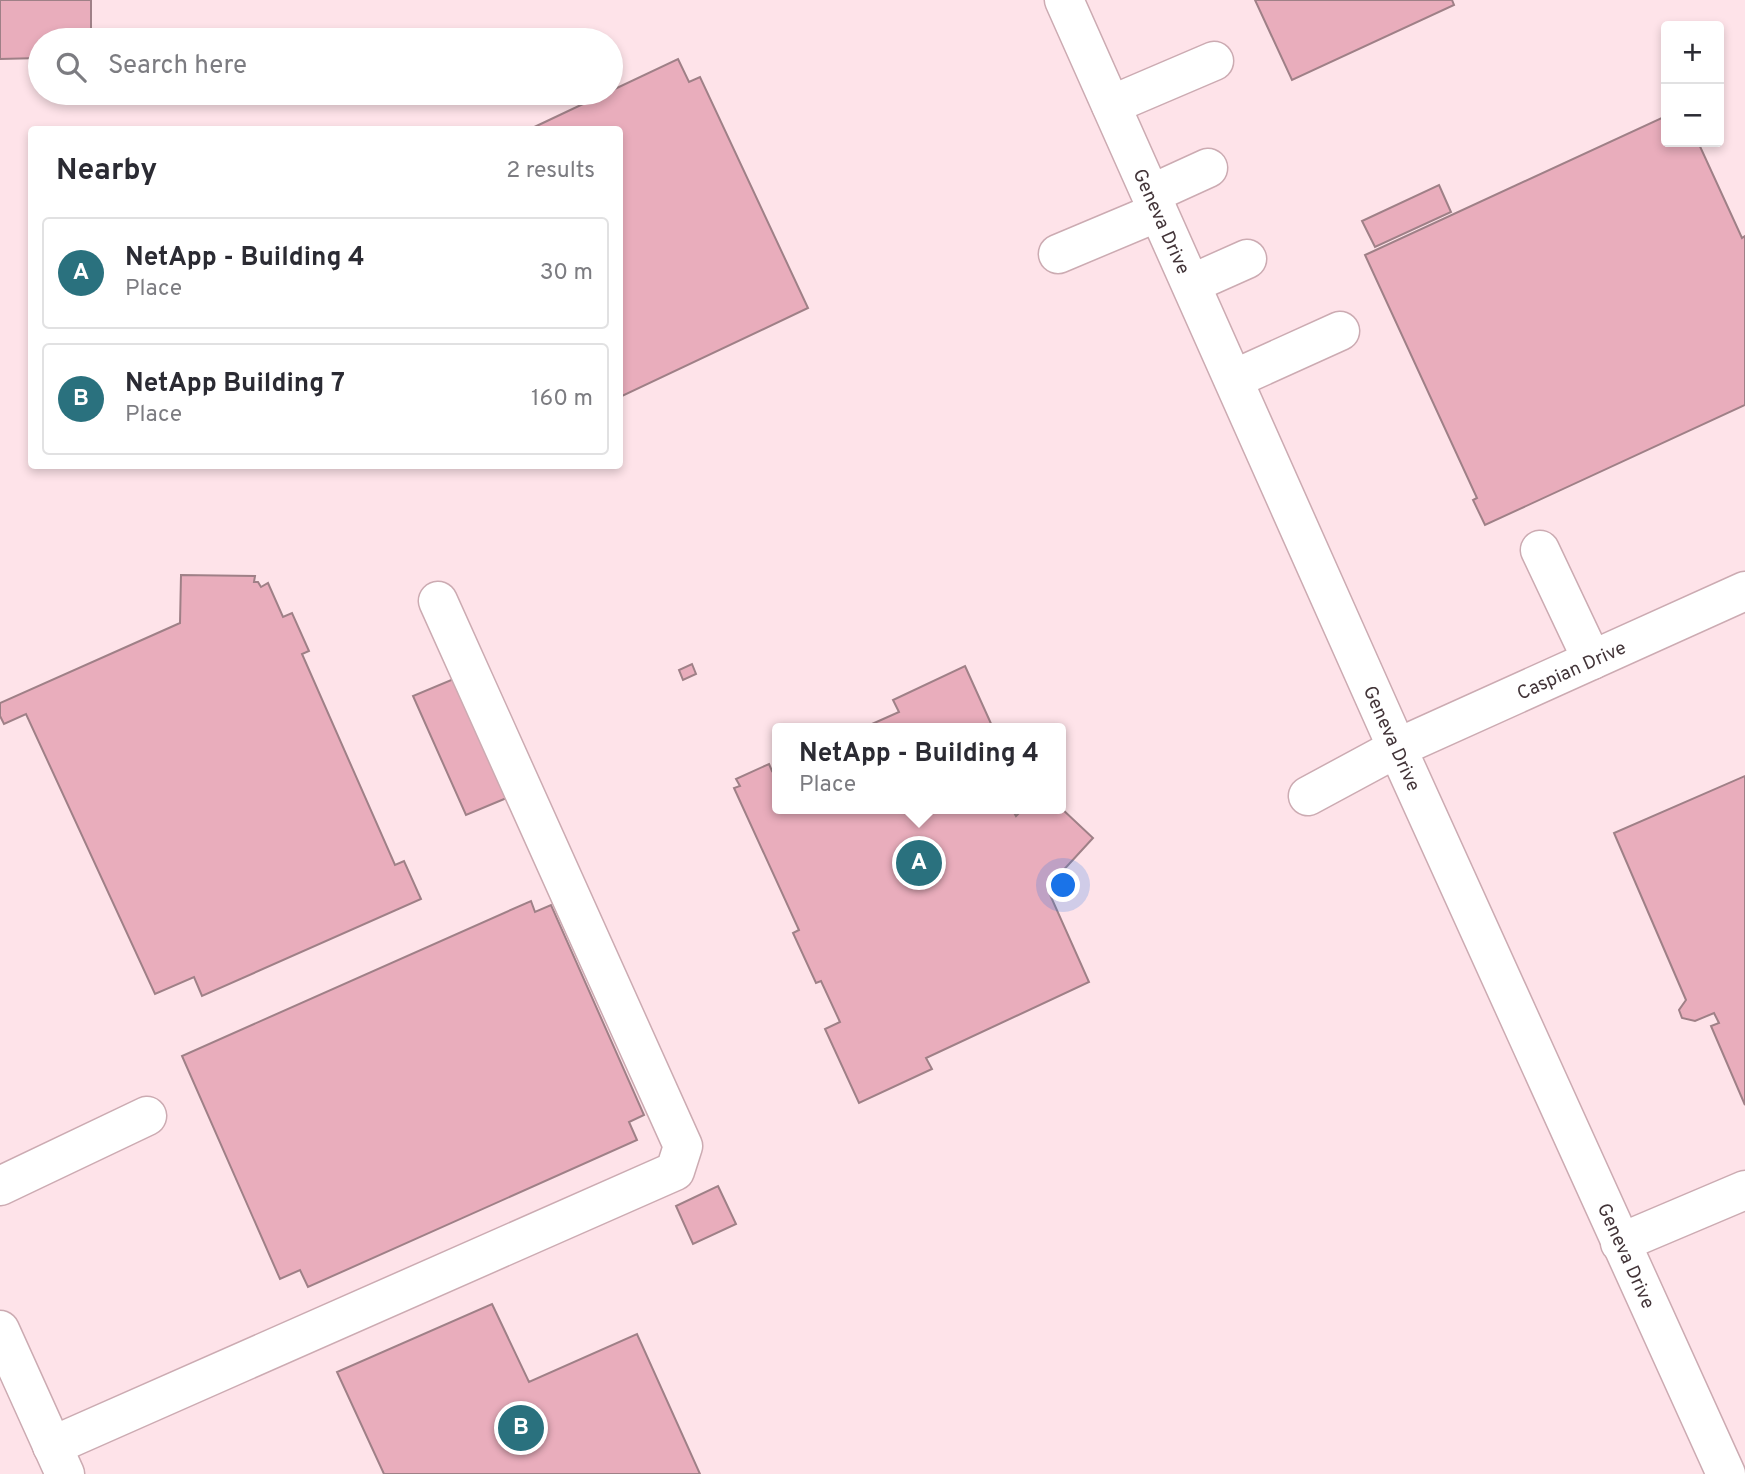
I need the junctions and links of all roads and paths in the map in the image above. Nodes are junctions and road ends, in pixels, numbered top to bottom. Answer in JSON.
{"nodes":[{"id":1,"x":1064,"y":0,"type":"edge"},
{"id":2,"x":1214,"y":61,"type":"dead end"},
{"id":3,"x":1111,"y":106,"type":"junction"},
{"id":4,"x":1208,"y":168,"type":"dead end"},
{"id":5,"x":1154,"y":203,"type":"junction"},
{"id":6,"x":1058,"y":254,"type":"dead end"},
{"id":7,"x":1247,"y":259,"type":"dead end"},
{"id":8,"x":1191,"y":284,"type":"junction"},
{"id":9,"x":1340,"y":331,"type":"dead end"},
{"id":10,"x":1234,"y":379,"type":"junction"},
{"id":11,"x":1540,"y":550,"type":"dead end"},
{"id":12,"x":1744,"y":594,"type":"edge"},
{"id":13,"x":438,"y":601,"type":"dead end"},
{"id":14,"x":1592,"y":660,"type":"junction"},
{"id":15,"x":1397,"y":748,"type":"junction"},
{"id":16,"x":1308,"y":796,"type":"dead end"},
{"id":17,"x":147,"y":1116,"type":"dead end"},
{"id":18,"x":0,"y":1186,"type":"edge"},
{"id":19,"x":1745,"y":1190,"type":"edge"},
{"id":20,"x":1620,"y":1243,"type":"junction"},
{"id":21,"x":2,"y":1339,"type":"edge"},
{"id":22,"x":58,"y":1460,"type":"edge"},
{"id":23,"x":1726,"y":1474,"type":"edge"}],
"edges":[{"from":1,"to":3,"type":"street","name":"Geneva Drive"},
{"from":2,"to":3,"type":"street"},
{"from":3,"to":5,"type":"street","name":"Geneva Drive"},
{"from":4,"to":5,"type":"street"},
{"from":5,"to":6,"type":"street"},
{"from":5,"to":8,"type":"street","name":"Geneva Drive"},
{"from":7,"to":8,"type":"street"},
{"from":8,"to":10,"type":"street","name":"Geneva Drive"},
{"from":9,"to":10,"type":"street"},
{"from":10,"to":15,"type":"street","name":"Geneva Drive"},
{"from":11,"to":14,"type":"street"},
{"from":12,"to":14,"type":"street","name":"Caspian Drive"},
{"from":13,"to":22,"type":"street"},
{"from":14,"to":15,"type":"street","name":"Caspian Drive"},
{"from":15,"to":16,"type":"street","name":"Caspian Drive"},
{"from":15,"to":20,"type":"street","name":"Geneva Drive"},
{"from":17,"to":18,"type":"street"},
{"from":19,"to":20,"type":"street"},
{"from":20,"to":23,"type":"street","name":"Geneva Drive"},
{"from":21,"to":22,"type":"street"}]}
